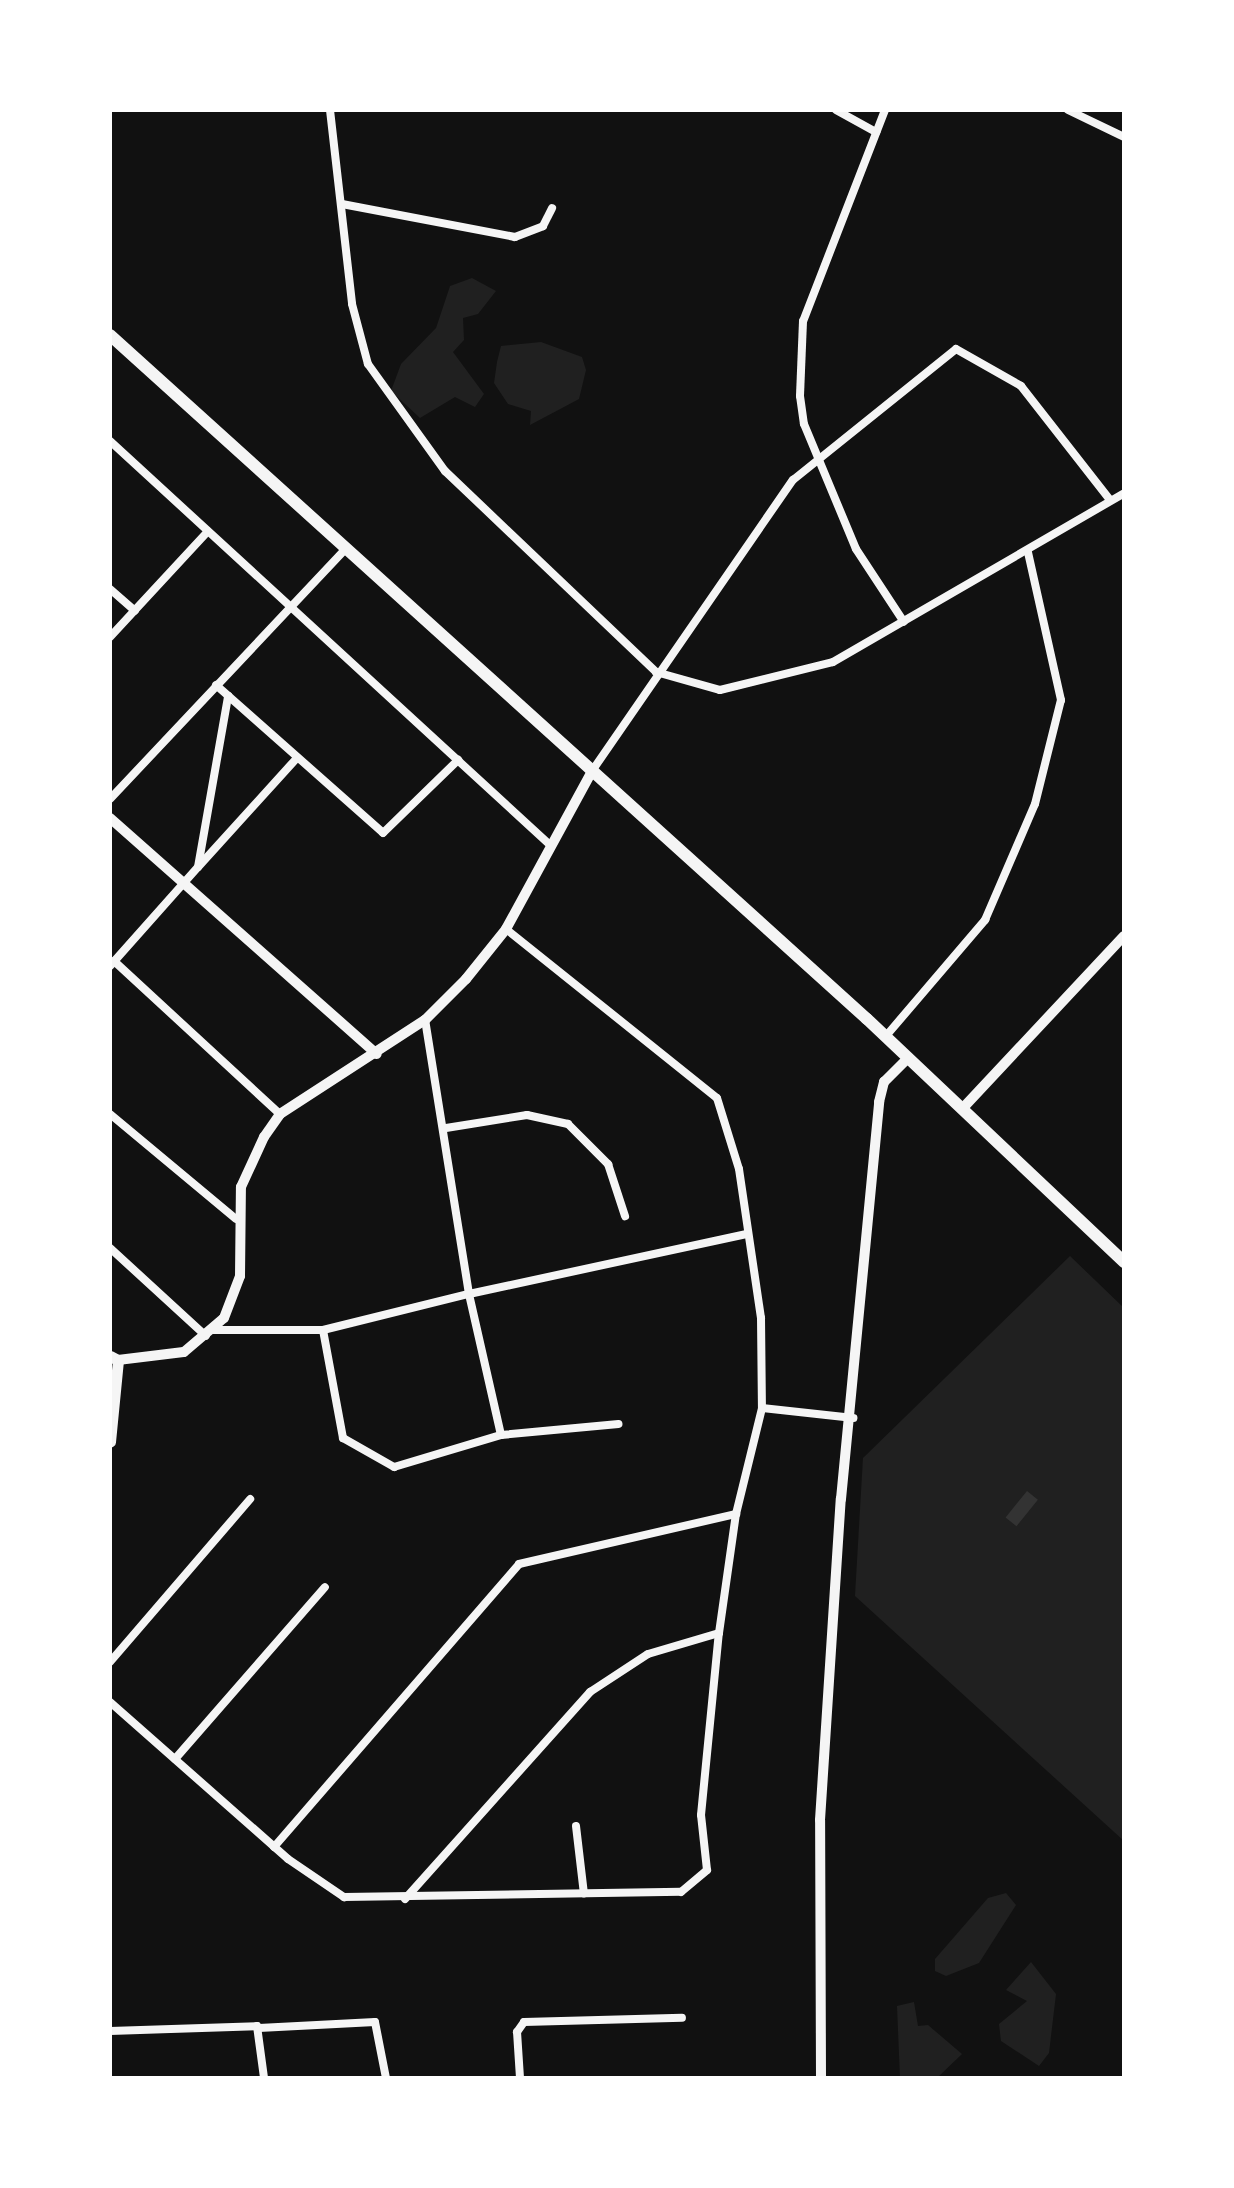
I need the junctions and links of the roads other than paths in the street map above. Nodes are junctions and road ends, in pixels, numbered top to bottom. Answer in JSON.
{"nodes":[{"id":1,"x":330,"y":110,"type":"edge"},
{"id":2,"x":836,"y":110,"type":"edge"},
{"id":3,"x":885,"y":110,"type":"edge"},
{"id":4,"x":1068,"y":110,"type":"edge"},
{"id":5,"x":876,"y":132,"type":"junction"},
{"id":6,"x":1124,"y":137,"type":"edge"},
{"id":7,"x":342,"y":204,"type":"junction"},
{"id":8,"x":552,"y":208,"type":"dead end"},
{"id":9,"x":110,"y":335,"type":"edge"},
{"id":10,"x":110,"y":441,"type":"edge"},
{"id":11,"x":820,"y":464,"type":"junction"},
{"id":12,"x":1124,"y":493,"type":"edge"},
{"id":13,"x":1110,"y":500,"type":"junction"},
{"id":14,"x":208,"y":531,"type":"junction"},
{"id":15,"x":344,"y":551,"type":"junction"},
{"id":16,"x":1028,"y":552,"type":"junction"},
{"id":17,"x":110,"y":589,"type":"edge"},
{"id":18,"x":288,"y":607,"type":"junction"},
{"id":19,"x":135,"y":611,"type":"junction"},
{"id":20,"x":904,"y":622,"type":"junction"},
{"id":21,"x":110,"y":637,"type":"edge"},
{"id":22,"x":656,"y":672,"type":"junction"},
{"id":23,"x":216,"y":685,"type":"junction"},
{"id":24,"x":228,"y":696,"type":"junction"},
{"id":25,"x":296,"y":759,"type":"junction"},
{"id":26,"x":458,"y":760,"type":"junction"},
{"id":27,"x":592,"y":771,"type":"junction"},
{"id":28,"x":110,"y":799,"type":"edge"},
{"id":29,"x":110,"y":818,"type":"edge"},
{"id":30,"x":548,"y":843,"type":"junction"},
{"id":31,"x":198,"y":867,"type":"junction"},
{"id":32,"x":187,"y":887,"type":"junction"},
{"id":33,"x":506,"y":929,"type":"junction"},
{"id":34,"x":1124,"y":936,"type":"edge"},
{"id":35,"x":112,"y":964,"type":"edge"},
{"id":36,"x":425,"y":1020,"type":"junction"},
{"id":37,"x":886,"y":1036,"type":"junction"},
{"id":38,"x":377,"y":1054,"type":"junction"},
{"id":39,"x":908,"y":1058,"type":"junction"},
{"id":40,"x":962,"y":1109,"type":"junction"},
{"id":41,"x":110,"y":1114,"type":"edge"},
{"id":42,"x":280,"y":1114,"type":"junction"},
{"id":43,"x":446,"y":1128,"type":"junction"},
{"id":44,"x":625,"y":1216,"type":"dead end"},
{"id":45,"x":236,"y":1219,"type":"junction"},
{"id":46,"x":747,"y":1234,"type":"junction"},
{"id":47,"x":110,"y":1248,"type":"edge"},
{"id":48,"x":1124,"y":1262,"type":"edge"},
{"id":49,"x":469,"y":1294,"type":"junction"},
{"id":50,"x":323,"y":1330,"type":"junction"},
{"id":51,"x":210,"y":1334,"type":"junction"},
{"id":52,"x":114,"y":1358,"type":"edge"},
{"id":53,"x":762,"y":1408,"type":"junction"},
{"id":54,"x":853,"y":1418,"type":"junction"},
{"id":55,"x":618,"y":1424,"type":"dead end"},
{"id":56,"x":501,"y":1435,"type":"junction"},
{"id":57,"x":110,"y":1442,"type":"edge"},
{"id":58,"x":250,"y":1499,"type":"dead end"},
{"id":59,"x":736,"y":1514,"type":"junction"},
{"id":60,"x":325,"y":1587,"type":"dead end"},
{"id":61,"x":719,"y":1633,"type":"junction"},
{"id":62,"x":110,"y":1662,"type":"edge"},
{"id":63,"x":110,"y":1702,"type":"edge"},
{"id":64,"x":175,"y":1759,"type":"junction"},
{"id":65,"x":576,"y":1826,"type":"dead end"},
{"id":66,"x":274,"y":1847,"type":"junction"},
{"id":67,"x":584,"y":1894,"type":"junction"},
{"id":68,"x":405,"y":1899,"type":"junction"},
{"id":69,"x":682,"y":2018,"type":"dead end"},
{"id":70,"x":259,"y":2028,"type":"junction"},
{"id":71,"x":110,"y":2031,"type":"edge"},
{"id":72,"x":264,"y":2078,"type":"edge"},
{"id":73,"x":386,"y":2078,"type":"edge"},
{"id":74,"x":520,"y":2078,"type":"edge"},
{"id":75,"x":821,"y":2078,"type":"edge"}],
"edges":[{"from":1,"to":7,"type":"street"},
{"from":2,"to":5,"type":"street"},
{"from":3,"to":5,"type":"street"},
{"from":4,"to":6,"type":"street"},
{"from":5,"to":11,"type":"street"},
{"from":7,"to":8,"type":"street"},
{"from":7,"to":22,"type":"street"},
{"from":9,"to":15,"type":"main road"},
{"from":10,"to":14,"type":"street"},
{"from":11,"to":13,"type":"street"},
{"from":11,"to":20,"type":"street"},
{"from":11,"to":22,"type":"street"},
{"from":12,"to":13,"type":"street"},
{"from":13,"to":16,"type":"street"},
{"from":14,"to":18,"type":"street"},
{"from":14,"to":19,"type":"street"},
{"from":15,"to":18,"type":"street"},
{"from":15,"to":27,"type":"main road"},
{"from":16,"to":20,"type":"street"},
{"from":16,"to":37,"type":"street"},
{"from":17,"to":19,"type":"street"},
{"from":18,"to":23,"type":"street"},
{"from":18,"to":26,"type":"street"},
{"from":19,"to":21,"type":"street"},
{"from":20,"to":22,"type":"street"},
{"from":22,"to":27,"type":"street"},
{"from":23,"to":24,"type":"street"},
{"from":23,"to":28,"type":"street"},
{"from":24,"to":25,"type":"street"},
{"from":24,"to":31,"type":"street"},
{"from":25,"to":26,"type":"street"},
{"from":25,"to":31,"type":"street"},
{"from":26,"to":30,"type":"street"},
{"from":27,"to":30,"type":"street"},
{"from":27,"to":37,"type":"main road"},
{"from":29,"to":32,"type":"street"},
{"from":30,"to":33,"type":"street"},
{"from":31,"to":32,"type":"street"},
{"from":32,"to":35,"type":"street"},
{"from":32,"to":38,"type":"street"},
{"from":33,"to":36,"type":"street"},
{"from":33,"to":46,"type":"street"},
{"from":34,"to":40,"type":"street"},
{"from":35,"to":42,"type":"street"},
{"from":36,"to":38,"type":"street"},
{"from":36,"to":43,"type":"street"},
{"from":37,"to":39,"type":"main road"},
{"from":38,"to":42,"type":"street"},
{"from":39,"to":40,"type":"main road"},
{"from":39,"to":54,"type":"street"},
{"from":40,"to":48,"type":"main road"},
{"from":41,"to":45,"type":"street"},
{"from":42,"to":45,"type":"street"},
{"from":43,"to":44,"type":"street"},
{"from":43,"to":49,"type":"street"},
{"from":45,"to":51,"type":"street"},
{"from":46,"to":49,"type":"street"},
{"from":46,"to":53,"type":"street"},
{"from":47,"to":51,"type":"street"},
{"from":49,"to":50,"type":"street"},
{"from":49,"to":56,"type":"street"},
{"from":50,"to":51,"type":"street"},
{"from":50,"to":56,"type":"street"},
{"from":51,"to":52,"type":"street"},
{"from":52,"to":57,"type":"main road"},
{"from":53,"to":54,"type":"street"},
{"from":53,"to":59,"type":"street"},
{"from":54,"to":75,"type":"street"},
{"from":55,"to":56,"type":"street"},
{"from":58,"to":62,"type":"street"},
{"from":59,"to":61,"type":"street"},
{"from":59,"to":66,"type":"street"},
{"from":60,"to":64,"type":"street"},
{"from":61,"to":67,"type":"street"},
{"from":61,"to":68,"type":"street"},
{"from":63,"to":64,"type":"street"},
{"from":64,"to":66,"type":"street"},
{"from":65,"to":67,"type":"street"},
{"from":66,"to":68,"type":"street"},
{"from":67,"to":68,"type":"street"},
{"from":69,"to":74,"type":"street"},
{"from":70,"to":71,"type":"street"},
{"from":70,"to":72,"type":"street"},
{"from":70,"to":73,"type":"street"}]}
